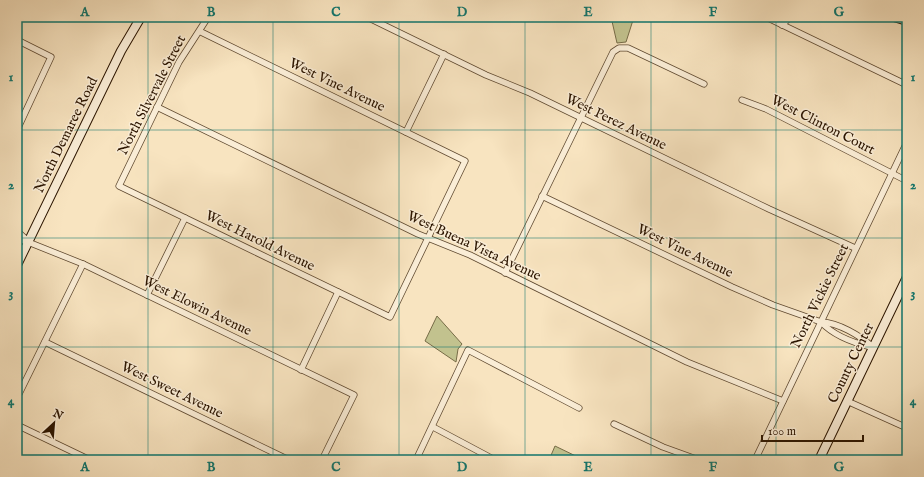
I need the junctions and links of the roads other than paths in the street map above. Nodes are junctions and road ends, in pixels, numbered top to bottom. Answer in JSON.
{"nodes":[{"id":1,"x":141,"y":17,"type":"edge"},
{"id":2,"x":208,"y":17,"type":"edge"},
{"id":3,"x":367,"y":17,"type":"edge"},
{"id":4,"x":766,"y":17,"type":"edge"},
{"id":5,"x":782,"y":17,"type":"edge"},
{"id":6,"x":790,"y":17,"type":"edge"},
{"id":7,"x":894,"y":17,"type":"edge"},
{"id":8,"x":907,"y":21,"type":"edge"},
{"id":9,"x":782,"y":25,"type":"junction"},
{"id":10,"x":199,"y":31,"type":"junction"},
{"id":11,"x":17,"y":40,"type":"edge"},
{"id":12,"x":444,"y":54,"type":"junction"},
{"id":13,"x":704,"y":84,"type":"dead end"},
{"id":14,"x":907,"y":85,"type":"edge"},
{"id":15,"x":742,"y":100,"type":"dead end"},
{"id":16,"x":157,"y":107,"type":"junction"},
{"id":17,"x":582,"y":118,"type":"junction"},
{"id":18,"x":17,"y":130,"type":"edge"},
{"id":19,"x":406,"y":132,"type":"junction"},
{"id":20,"x":907,"y":142,"type":"edge"},
{"id":21,"x":892,"y":173,"type":"junction"},
{"id":22,"x":907,"y":181,"type":"edge"},
{"id":23,"x":119,"y":186,"type":"joint"},
{"id":24,"x":542,"y":196,"type":"junction"},
{"id":25,"x":185,"y":218,"type":"junction"},
{"id":26,"x":17,"y":231,"type":"edge"},
{"id":27,"x":428,"y":238,"type":"junction"},
{"id":28,"x":17,"y":239,"type":"edge"},
{"id":29,"x":28,"y":242,"type":"junction"},
{"id":30,"x":856,"y":248,"type":"junction"},
{"id":31,"x":83,"y":264,"type":"junction"},
{"id":32,"x":17,"y":265,"type":"edge"},
{"id":33,"x":505,"y":273,"type":"junction"},
{"id":34,"x":907,"y":277,"type":"edge"},
{"id":35,"x":338,"y":292,"type":"junction"},
{"id":36,"x":147,"y":295,"type":"junction"},
{"id":37,"x":820,"y":322,"type":"junction"},
{"id":38,"x":44,"y":342,"type":"junction"},
{"id":39,"x":873,"y":347,"type":"junction"},
{"id":40,"x":301,"y":370,"type":"junction"},
{"id":41,"x":17,"y":398,"type":"edge"},
{"id":42,"x":783,"y":400,"type":"junction"},
{"id":43,"x":848,"y":401,"type":"junction"},
{"id":44,"x":579,"y":408,"type":"dead end"},
{"id":45,"x":17,"y":424,"type":"edge"},
{"id":46,"x":614,"y":424,"type":"dead end"},
{"id":47,"x":432,"y":427,"type":"junction"},
{"id":48,"x":907,"y":428,"type":"edge"},
{"id":49,"x":90,"y":460,"type":"edge"},
{"id":50,"x":289,"y":460,"type":"edge"},
{"id":51,"x":322,"y":460,"type":"edge"},
{"id":52,"x":416,"y":460,"type":"edge"},
{"id":53,"x":496,"y":460,"type":"edge"},
{"id":54,"x":699,"y":460,"type":"edge"},
{"id":55,"x":755,"y":460,"type":"edge"},
{"id":56,"x":819,"y":460,"type":"edge"}],
"edges":[{"from":1,"to":29,"type":"main road","name":"North Demaree Road"},
{"from":2,"to":10,"type":"street","name":"North Silvervale Street"},
{"from":3,"to":12,"type":"street","name":"West Perez Avenue"},
{"from":4,"to":9,"type":"street"},
{"from":5,"to":9,"type":"street"},
{"from":6,"to":9,"type":"street"},
{"from":7,"to":8,"type":"main road"},
{"from":9,"to":14,"type":"street"},
{"from":10,"to":16,"type":"street","name":"North Silvervale Street"},
{"from":10,"to":19,"type":"street","name":"West Vine Avenue"},
{"from":11,"to":18,"type":"street"},
{"from":12,"to":17,"type":"street","name":"West Perez Avenue"},
{"from":12,"to":19,"type":"street"},
{"from":13,"to":17,"type":"street"},
{"from":15,"to":21,"type":"street","name":"West Clinton Court"},
{"from":16,"to":23,"type":"street","name":"North Silvervale Street"},
{"from":16,"to":27,"type":"street","name":"West Buena Vista Avenue"},
{"from":17,"to":24,"type":"street"},
{"from":17,"to":30,"type":"street","name":"West Perez Avenue"},
{"from":19,"to":27,"type":"street","name":"West Vine Avenue"},
{"from":20,"to":21,"type":"street","name":"North Vickie Street"},
{"from":21,"to":22,"type":"street","name":"West Clinton Court"},
{"from":21,"to":30,"type":"street","name":"North Vickie Street"},
{"from":23,"to":25,"type":"street","name":"West Harold Avenue"},
{"from":24,"to":33,"type":"street"},
{"from":24,"to":37,"type":"street","name":"West Vine Avenue"},
{"from":25,"to":35,"type":"street","name":"West Harold Avenue"},
{"from":25,"to":36,"type":"street"},
{"from":26,"to":29,"type":"street","name":"West Elowin Avenue"},
{"from":27,"to":33,"type":"street","name":"West Buena Vista Avenue"},
{"from":27,"to":35,"type":"street","name":"West Harold Avenue"},
{"from":28,"to":29,"type":"street","name":"West Elowin Avenue"},
{"from":29,"to":31,"type":"street","name":"West Elowin Avenue"},
{"from":29,"to":32,"type":"main road","name":"North Demaree Road"},
{"from":30,"to":37,"type":"street","name":"North Vickie Street"},
{"from":31,"to":36,"type":"street","name":"West Elowin Avenue"},
{"from":31,"to":38,"type":"street"},
{"from":33,"to":42,"type":"street","name":"West Buena Vista Avenue"},
{"from":34,"to":39,"type":"main road","name":"County Center"},
{"from":35,"to":40,"type":"street"},
{"from":36,"to":40,"type":"street","name":"West Elowin Avenue"},
{"from":37,"to":39,"type":"street","name":"West Vine Avenue"},
{"from":37,"to":42,"type":"street","name":"North Vickie Street"},
{"from":38,"to":41,"type":"street"},
{"from":38,"to":50,"type":"street","name":"West Sweet Avenue"},
{"from":39,"to":43,"type":"main road","name":"County Center"},
{"from":40,"to":51,"type":"street","name":"West Elowin Avenue"},
{"from":42,"to":55,"type":"street","name":"North Vickie Street"},
{"from":43,"to":48,"type":"street"},
{"from":43,"to":56,"type":"main road","name":"County Center"},
{"from":44,"to":47,"type":"street"},
{"from":45,"to":49,"type":"street"},
{"from":46,"to":54,"type":"street"},
{"from":47,"to":52,"type":"street"},
{"from":47,"to":53,"type":"street"}]}
